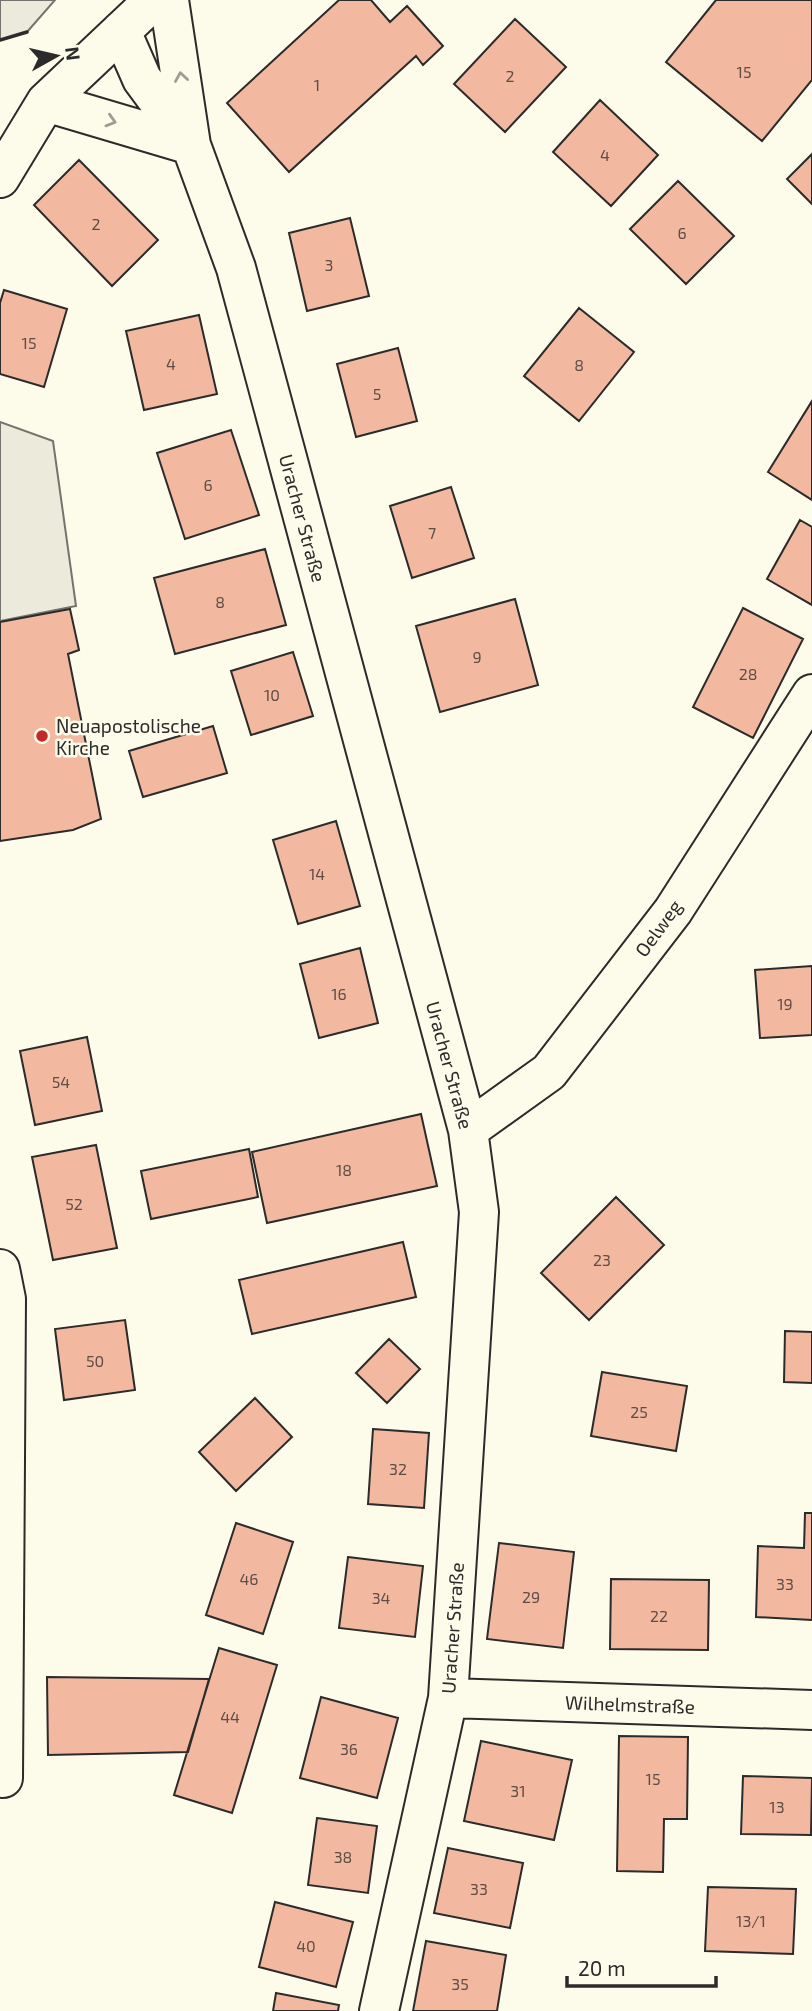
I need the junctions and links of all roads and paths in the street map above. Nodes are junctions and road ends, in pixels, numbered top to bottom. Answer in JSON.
{"nodes":[{"id":1,"x":154,"y":0,"type":"edge"},
{"id":2,"x":169,"y":0,"type":"edge"},
{"id":3,"x":121,"y":31,"type":"junction"},
{"id":4,"x":46,"y":102,"type":"junction"},
{"id":5,"x":191,"y":145,"type":"junction"},
{"id":6,"x":0,"y":178,"type":"edge"},
{"id":7,"x":812,"y":694,"type":"edge"},
{"id":8,"x":468,"y":1130,"type":"junction"},
{"id":9,"x":0,"y":1269,"type":"edge"},
{"id":10,"x":448,"y":1698,"type":"junction"},
{"id":11,"x":812,"y":1710,"type":"edge"},
{"id":12,"x":3,"y":1778,"type":"dead end"},
{"id":13,"x":379,"y":2011,"type":"edge"}],
"edges":[{"from":1,"to":3,"type":"street"},
{"from":5,"to":2,"type":"street","name":"Uracher Straße","one_way":true},
{"from":3,"to":4,"type":"street"},
{"from":3,"to":5,"type":"street","name":"Uracher Straße"},
{"from":4,"to":5,"type":"street","one_way":true},
{"from":4,"to":6,"type":"street"},
{"from":5,"to":8,"type":"street","name":"Uracher Straße"},
{"from":7,"to":8,"type":"street","name":"Oelweg"},
{"from":8,"to":10,"type":"street","name":"Uracher Straße"},
{"from":9,"to":12,"type":"street"},
{"from":10,"to":11,"type":"street","name":"Wilhelmstraße"},
{"from":10,"to":13,"type":"street","name":"Uracher Straße"}]}
